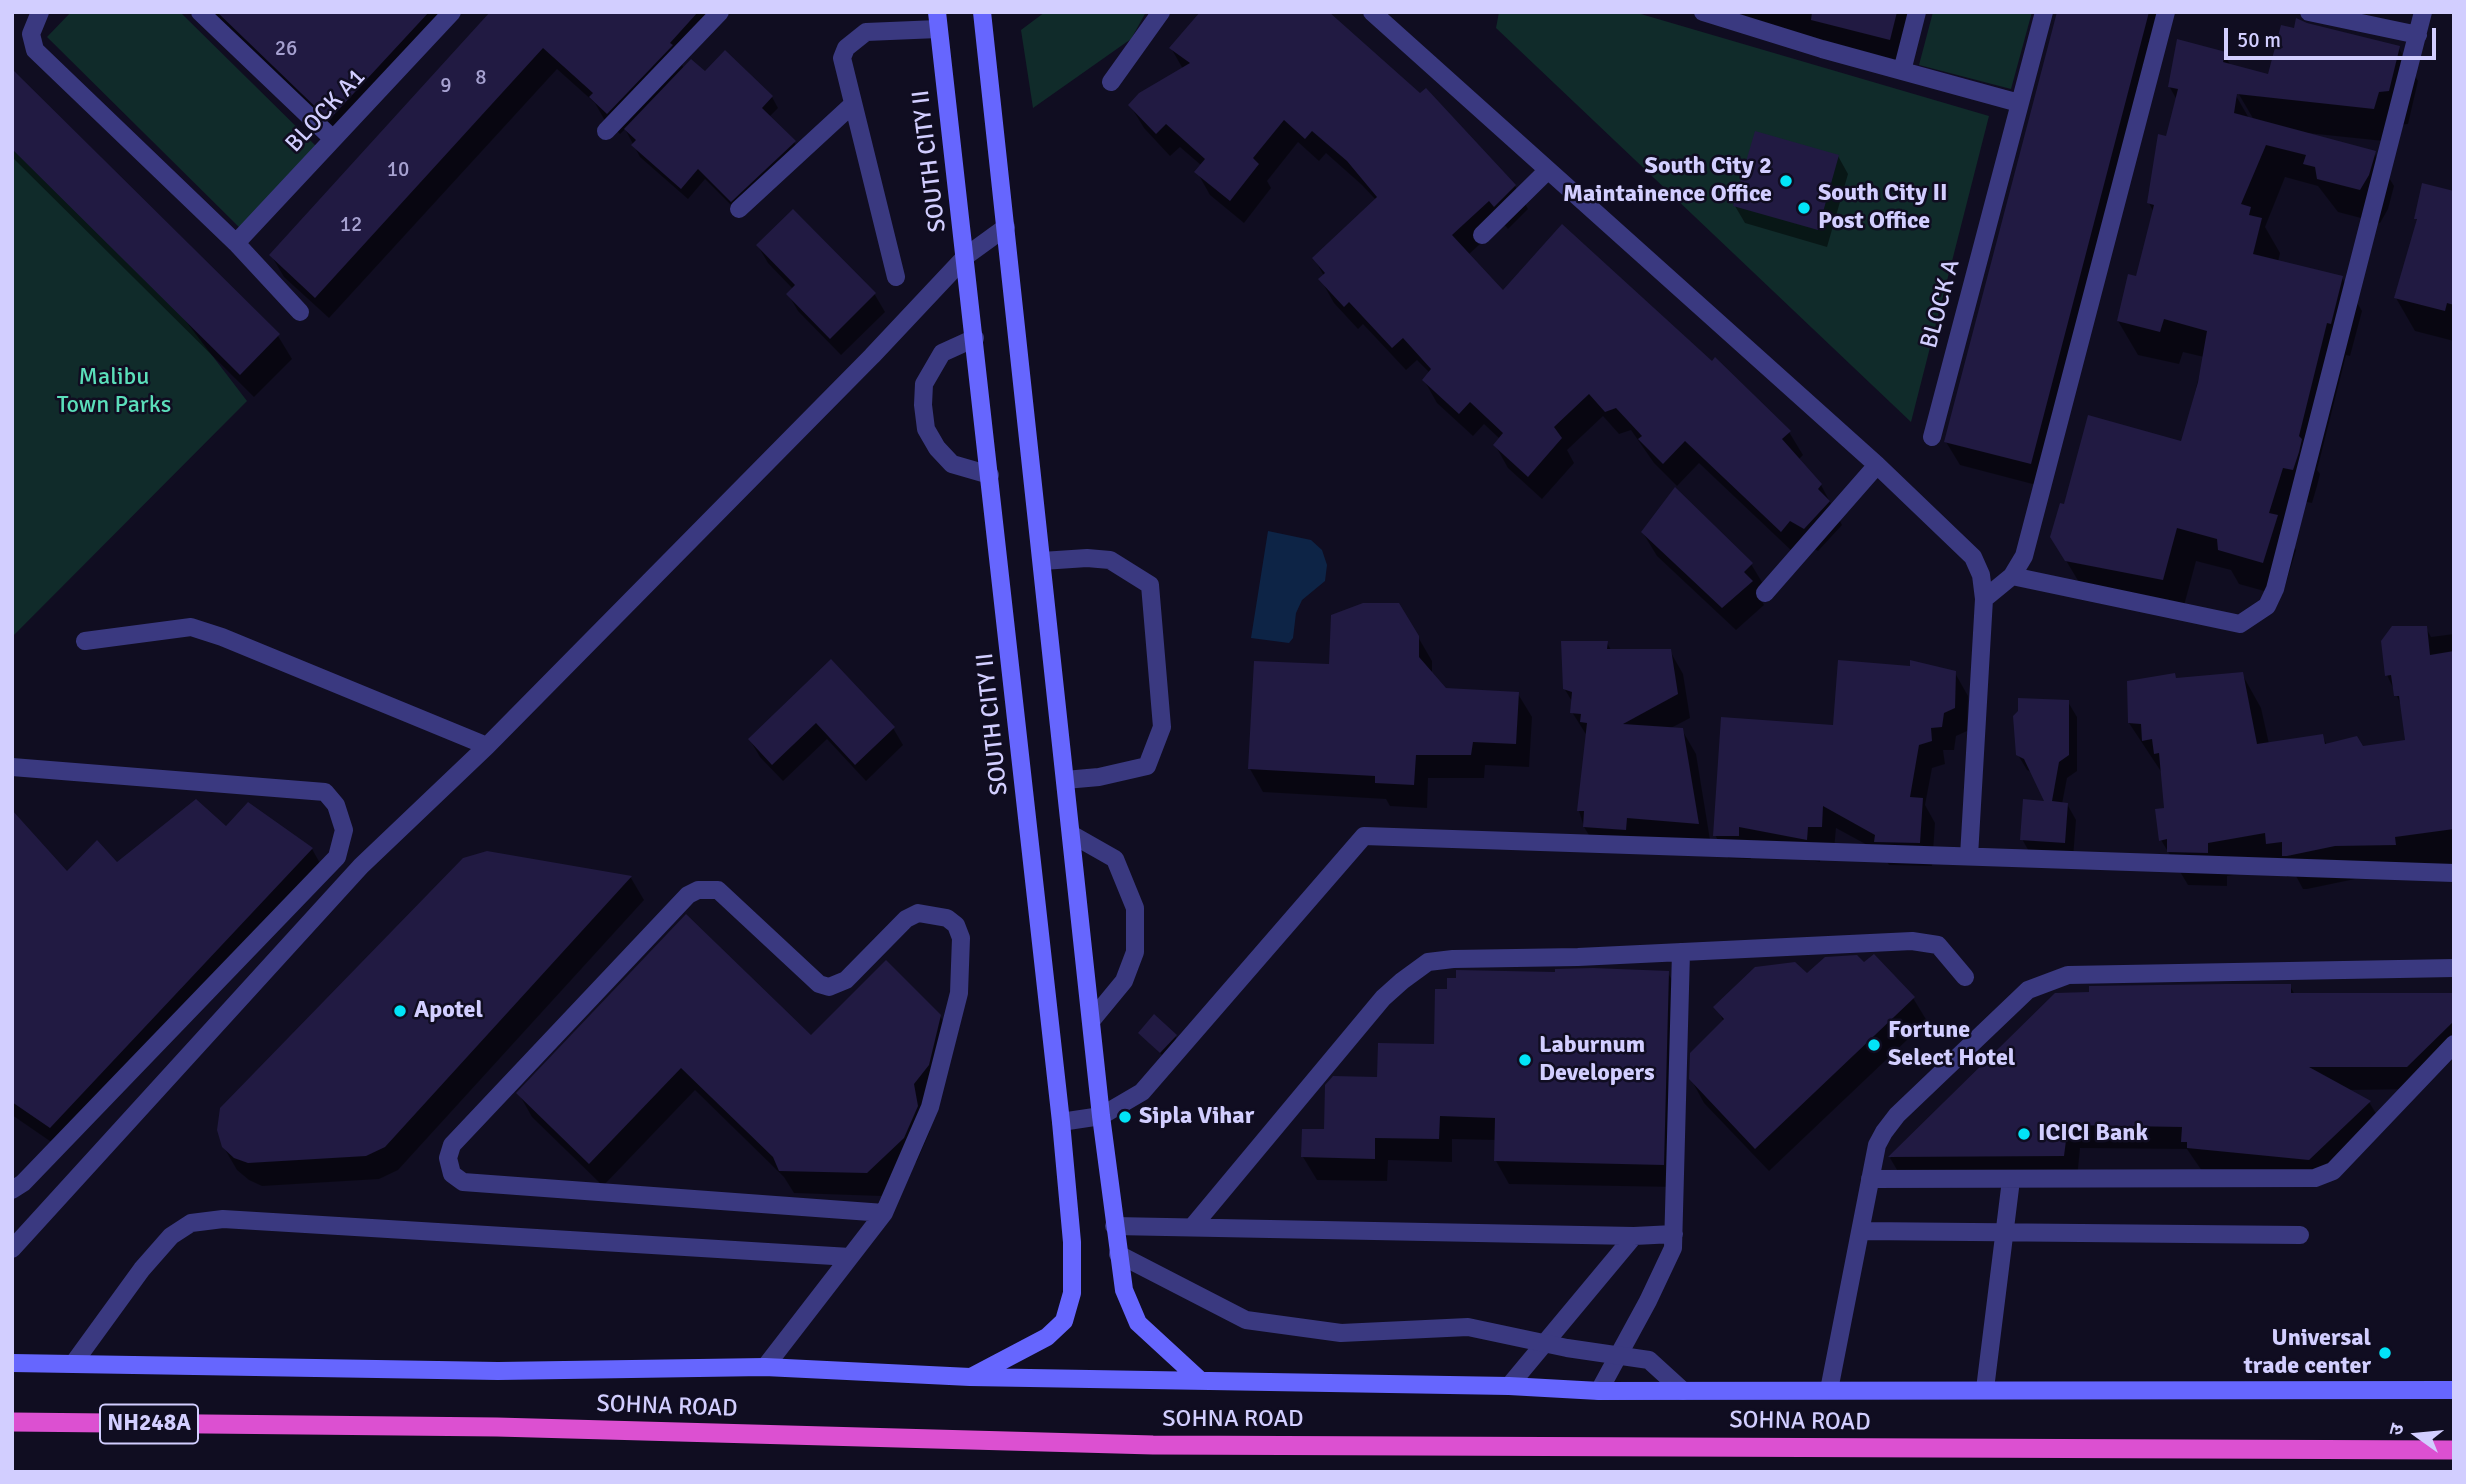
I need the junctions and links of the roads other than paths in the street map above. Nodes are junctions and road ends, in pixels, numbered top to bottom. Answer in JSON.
{"nodes":[{"id":1,"x":40,"y":12,"type":"edge"},
{"id":2,"x":201,"y":12,"type":"edge"},
{"id":3,"x":452,"y":12,"type":"edge"},
{"id":4,"x":720,"y":12,"type":"edge"},
{"id":5,"x":982,"y":12,"type":"edge"},
{"id":6,"x":1161,"y":12,"type":"edge"},
{"id":7,"x":1372,"y":12,"type":"edge"},
{"id":8,"x":1703,"y":12,"type":"edge"},
{"id":9,"x":1917,"y":12,"type":"edge"},
{"id":10,"x":2044,"y":12,"type":"edge"},
{"id":11,"x":2166,"y":12,"type":"edge"},
{"id":12,"x":2309,"y":12,"type":"edge"},
{"id":13,"x":2423,"y":12,"type":"edge"},
{"id":14,"x":938,"y":21,"type":"edge"},
{"id":15,"x":2418,"y":35,"type":"junction"},
{"id":16,"x":1902,"y":71,"type":"junction"},
{"id":17,"x":1111,"y":82,"type":"dead end"},
{"id":18,"x":2019,"y":103,"type":"junction"},
{"id":19,"x":853,"y":104,"type":"junction"},
{"id":20,"x":606,"y":131,"type":"dead end"},
{"id":21,"x":333,"y":139,"type":"junction"},
{"id":22,"x":1548,"y":170,"type":"junction"},
{"id":23,"x":739,"y":209,"type":"dead end"},
{"id":24,"x":1006,"y":227,"type":"junction"},
{"id":25,"x":1482,"y":235,"type":"dead end"},
{"id":26,"x":236,"y":243,"type":"junction"},
{"id":27,"x":966,"y":256,"type":"junction"},
{"id":28,"x":896,"y":277,"type":"dead end"},
{"id":29,"x":300,"y":312,"type":"dead end"},
{"id":30,"x":975,"y":338,"type":"junction"},
{"id":31,"x":1932,"y":437,"type":"dead end"},
{"id":32,"x":1877,"y":465,"type":"junction"},
{"id":33,"x":990,"y":475,"type":"junction"},
{"id":34,"x":1042,"y":561,"type":"junction"},
{"id":35,"x":2012,"y":576,"type":"junction"},
{"id":36,"x":1765,"y":593,"type":"dead end"},
{"id":37,"x":1984,"y":599,"type":"junction"},
{"id":38,"x":85,"y":641,"type":"dead end"},
{"id":39,"x":487,"y":746,"type":"junction"},
{"id":40,"x":12,"y":767,"type":"edge"},
{"id":41,"x":1065,"y":780,"type":"junction"},
{"id":42,"x":1071,"y":834,"type":"junction"},
{"id":43,"x":1969,"y":856,"type":"junction"},
{"id":44,"x":2454,"y":873,"type":"edge"},
{"id":45,"x":1681,"y":952,"type":"junction"},
{"id":46,"x":2454,"y":968,"type":"edge"},
{"id":47,"x":1965,"y":977,"type":"dead end"},
{"id":48,"x":1091,"y":1021,"type":"junction"},
{"id":49,"x":2454,"y":1044,"type":"edge"},
{"id":50,"x":1101,"y":1116,"type":"junction"},
{"id":51,"x":1061,"y":1122,"type":"junction"},
{"id":52,"x":1870,"y":1179,"type":"junction"},
{"id":53,"x":2011,"y":1180,"type":"junction"},
{"id":54,"x":12,"y":1189,"type":"edge"},
{"id":55,"x":884,"y":1213,"type":"junction"},
{"id":56,"x":1114,"y":1226,"type":"junction"},
{"id":57,"x":1193,"y":1226,"type":"junction"},
{"id":58,"x":1862,"y":1231,"type":"junction"},
{"id":59,"x":2004,"y":1233,"type":"junction"},
{"id":60,"x":1674,"y":1234,"type":"junction"},
{"id":61,"x":2300,"y":1235,"type":"dead end"},
{"id":62,"x":1634,"y":1236,"type":"junction"},
{"id":63,"x":16,"y":1241,"type":"edge"},
{"id":64,"x":1118,"y":1254,"type":"junction"},
{"id":65,"x":850,"y":1257,"type":"junction"},
{"id":66,"x":1545,"y":1343,"type":"junction"},
{"id":67,"x":1618,"y":1356,"type":"junction"},
{"id":68,"x":12,"y":1363,"type":"edge"},
{"id":69,"x":73,"y":1364,"type":"junction"},
{"id":70,"x":765,"y":1367,"type":"junction"},
{"id":71,"x":970,"y":1377,"type":"junction"},
{"id":72,"x":1201,"y":1381,"type":"junction"},
{"id":73,"x":1509,"y":1386,"type":"junction"},
{"id":74,"x":1985,"y":1389,"type":"junction"},
{"id":75,"x":1829,"y":1390,"type":"junction"},
{"id":76,"x":2454,"y":1390,"type":"edge"},
{"id":77,"x":1599,"y":1391,"type":"junction"},
{"id":78,"x":1683,"y":1391,"type":"junction"},
{"id":79,"x":12,"y":1422,"type":"edge"},
{"id":80,"x":2454,"y":1450,"type":"edge"}],
"edges":[{"from":1,"to":26,"type":"street"},
{"from":2,"to":21,"type":"street"},
{"from":3,"to":21,"type":"street","name":"BLOCK A1"},
{"from":4,"to":20,"type":"street"},
{"from":5,"to":24,"type":"main road"},
{"from":6,"to":17,"type":"street"},
{"from":7,"to":22,"type":"street"},
{"from":8,"to":16,"type":"street"},
{"from":9,"to":16,"type":"street"},
{"from":10,"to":18,"type":"street","name":"BLOCK A"},
{"from":11,"to":35,"type":"street"},
{"from":12,"to":15,"type":"street"},
{"from":13,"to":15,"type":"street"},
{"from":14,"to":19,"type":"street"},
{"from":14,"to":27,"type":"main road","name":"SOUTH CITY II"},
{"from":15,"to":35,"type":"street"},
{"from":16,"to":18,"type":"street"},
{"from":18,"to":31,"type":"street","name":"BLOCK A"},
{"from":19,"to":23,"type":"street"},
{"from":19,"to":28,"type":"street"},
{"from":21,"to":26,"type":"street","name":"BLOCK A1"},
{"from":22,"to":25,"type":"street"},
{"from":22,"to":32,"type":"street"},
{"from":24,"to":27,"type":"street"},
{"from":24,"to":34,"type":"main road"},
{"from":26,"to":29,"type":"street"},
{"from":27,"to":30,"type":"main road","name":"SOUTH CITY II"},
{"from":27,"to":39,"type":"street"},
{"from":30,"to":33,"type":"main road","name":"SOUTH CITY II"},
{"from":30,"to":33,"type":"street"},
{"from":32,"to":36,"type":"street"},
{"from":32,"to":37,"type":"street"},
{"from":33,"to":51,"type":"main road","name":"SOUTH CITY II"},
{"from":34,"to":41,"type":"main road"},
{"from":34,"to":41,"type":"street"},
{"from":35,"to":37,"type":"street"},
{"from":37,"to":43,"type":"street"},
{"from":38,"to":39,"type":"street"},
{"from":39,"to":63,"type":"street"},
{"from":40,"to":54,"type":"street"},
{"from":41,"to":42,"type":"main road"},
{"from":42,"to":48,"type":"main road"},
{"from":42,"to":48,"type":"street"},
{"from":43,"to":44,"type":"street"},
{"from":43,"to":50,"type":"street"},
{"from":45,"to":47,"type":"street"},
{"from":45,"to":57,"type":"street"},
{"from":45,"to":60,"type":"street"},
{"from":46,"to":52,"type":"street"},
{"from":48,"to":50,"type":"main road"},
{"from":49,"to":53,"type":"street"},
{"from":50,"to":51,"type":"street"},
{"from":50,"to":56,"type":"main road"},
{"from":51,"to":71,"type":"main road","name":"SOUTH CITY II"},
{"from":52,"to":53,"type":"street"},
{"from":52,"to":58,"type":"street"},
{"from":53,"to":59,"type":"street"},
{"from":55,"to":55,"type":"street"},
{"from":55,"to":65,"type":"street"},
{"from":56,"to":57,"type":"street"},
{"from":56,"to":64,"type":"main road"},
{"from":57,"to":62,"type":"street"},
{"from":58,"to":59,"type":"street"},
{"from":58,"to":75,"type":"street"},
{"from":59,"to":61,"type":"street"},
{"from":59,"to":74,"type":"street"},
{"from":60,"to":62,"type":"street"},
{"from":60,"to":67,"type":"street"},
{"from":62,"to":66,"type":"street"},
{"from":64,"to":66,"type":"street"},
{"from":64,"to":72,"type":"main road"},
{"from":65,"to":69,"type":"street"},
{"from":65,"to":70,"type":"street"},
{"from":66,"to":67,"type":"street"},
{"from":66,"to":73,"type":"street"},
{"from":67,"to":77,"type":"street"},
{"from":67,"to":78,"type":"street"},
{"from":68,"to":69,"type":"main road"},
{"from":69,"to":70,"type":"main road"},
{"from":70,"to":71,"type":"main road"},
{"from":71,"to":72,"type":"main road"},
{"from":72,"to":73,"type":"main road"},
{"from":73,"to":77,"type":"main road"},
{"from":74,"to":75,"type":"main road"},
{"from":74,"to":76,"type":"main road"},
{"from":75,"to":78,"type":"main road"},
{"from":77,"to":78,"type":"main road"},
{"from":79,"to":80,"type":"highway","name":"SOHNA ROAD","number":"NH248A"}]}
